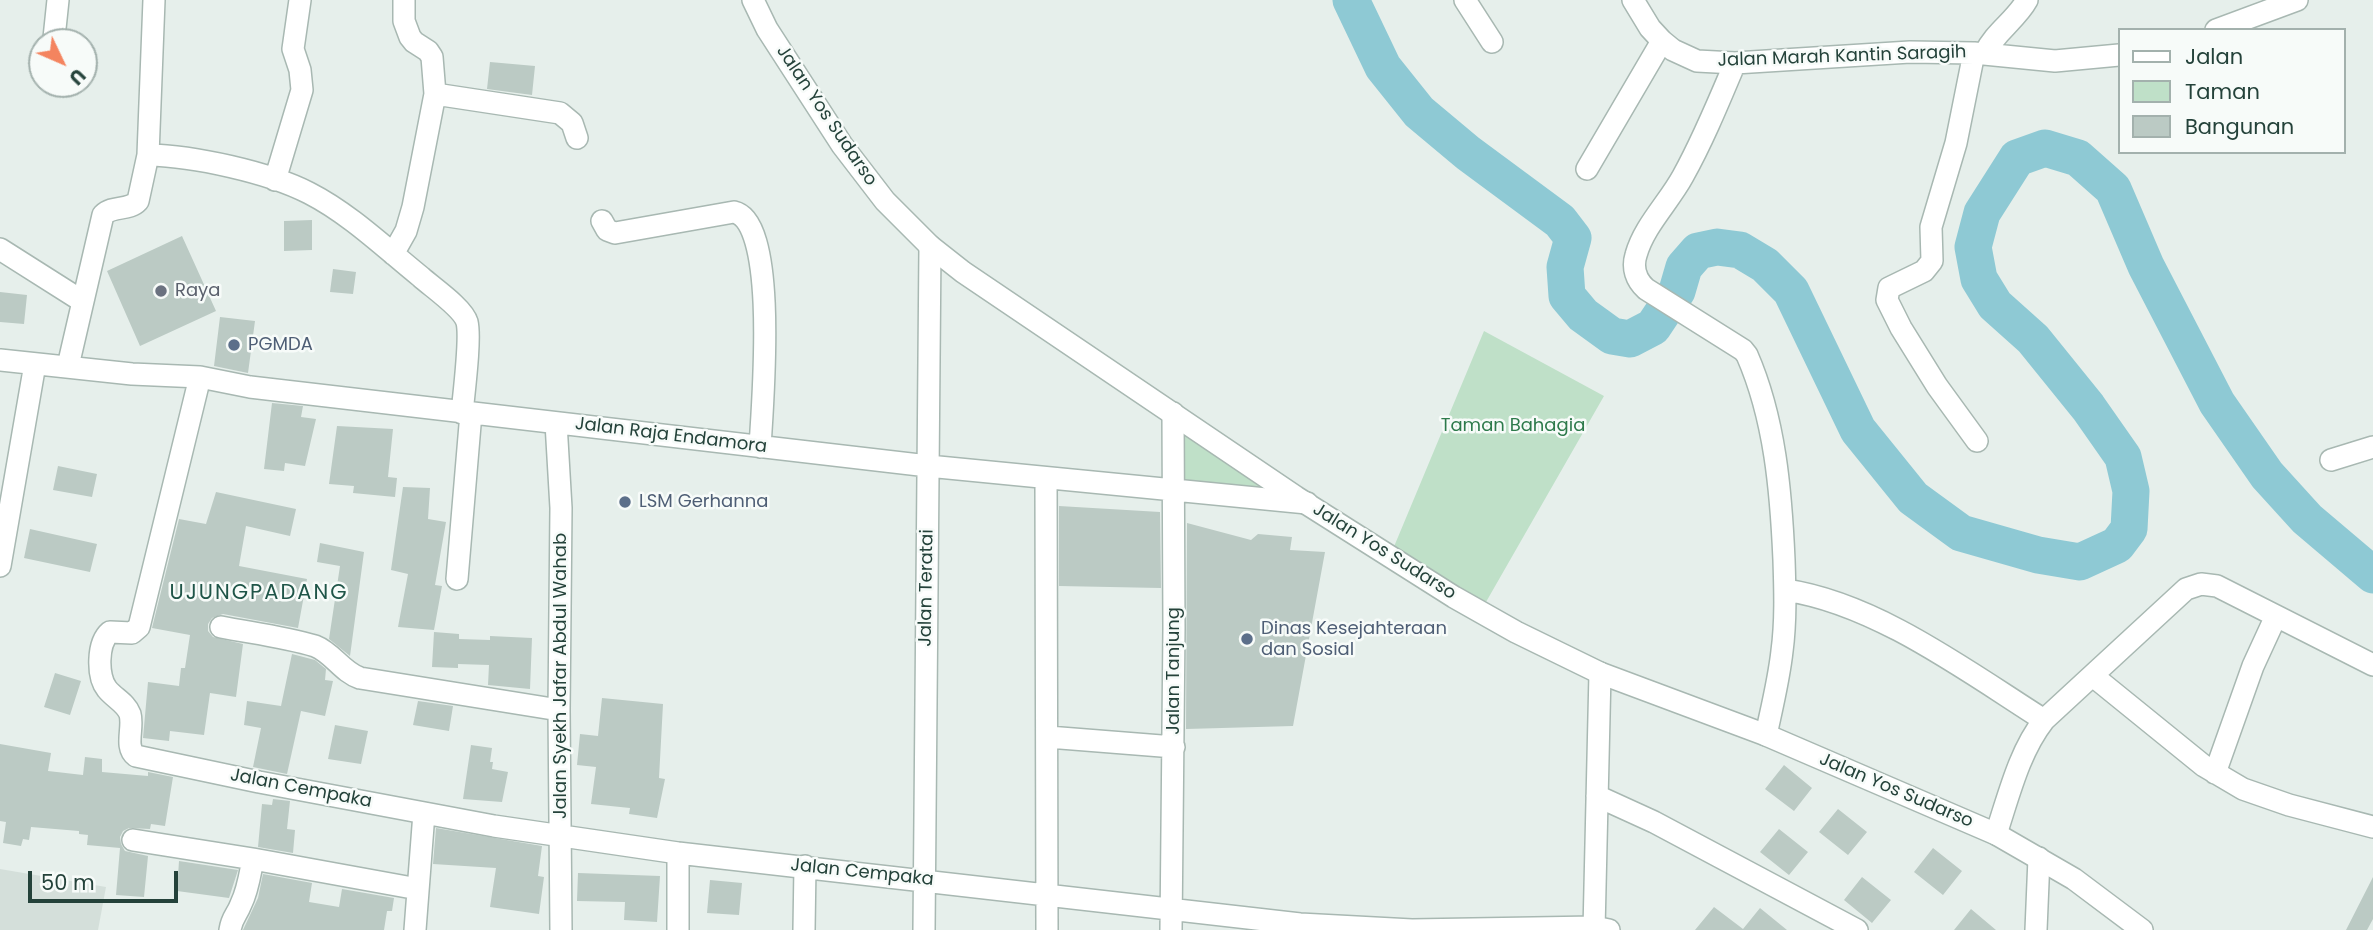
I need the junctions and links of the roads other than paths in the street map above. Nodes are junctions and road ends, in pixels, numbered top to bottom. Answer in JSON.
{"nodes":[{"id":1,"x":58,"y":0,"type":"edge"},
{"id":2,"x":154,"y":0,"type":"edge"},
{"id":3,"x":300,"y":0,"type":"edge"},
{"id":4,"x":404,"y":0,"type":"edge"},
{"id":5,"x":754,"y":0,"type":"edge"},
{"id":6,"x":1465,"y":0,"type":"edge"},
{"id":7,"x":1633,"y":0,"type":"edge"},
{"id":8,"x":2027,"y":0,"type":"edge"},
{"id":9,"x":2297,"y":0,"type":"edge"},
{"id":10,"x":55,"y":28,"type":"edge"},
{"id":11,"x":2221,"y":28,"type":"edge"},
{"id":12,"x":1662,"y":41,"type":"junction"},
{"id":13,"x":1492,"y":42,"type":"dead end"},
{"id":14,"x":1980,"y":53,"type":"junction"},
{"id":15,"x":2118,"y":55,"type":"edge"},
{"id":16,"x":1735,"y":63,"type":"junction"},
{"id":17,"x":435,"y":94,"type":"junction"},
{"id":18,"x":577,"y":138,"type":"dead end"},
{"id":19,"x":148,"y":155,"type":"junction"},
{"id":20,"x":1587,"y":169,"type":"dead end"},
{"id":21,"x":275,"y":180,"type":"junction"},
{"id":22,"x":602,"y":221,"type":"dead end"},
{"id":23,"x":930,"y":246,"type":"junction"},
{"id":24,"x":0,"y":249,"type":"edge"},
{"id":25,"x":393,"y":254,"type":"junction"},
{"id":26,"x":82,"y":301,"type":"junction"},
{"id":27,"x":0,"y":360,"type":"edge"},
{"id":28,"x":35,"y":364,"type":"junction"},
{"id":29,"x":68,"y":366,"type":"junction"},
{"id":30,"x":200,"y":377,"type":"junction"},
{"id":31,"x":467,"y":413,"type":"junction"},
{"id":32,"x":1172,"y":413,"type":"junction"},
{"id":33,"x":556,"y":423,"type":"junction"},
{"id":34,"x":1978,"y":441,"type":"dead end"},
{"id":35,"x":760,"y":447,"type":"junction"},
{"id":36,"x":2373,"y":447,"type":"edge"},
{"id":37,"x":2331,"y":460,"type":"dead end"},
{"id":38,"x":928,"y":466,"type":"junction"},
{"id":39,"x":1046,"y":479,"type":"junction"},
{"id":40,"x":1173,"y":491,"type":"junction"},
{"id":41,"x":1307,"y":503,"type":"junction"},
{"id":42,"x":0,"y":566,"type":"edge"},
{"id":43,"x":457,"y":579,"type":"dead end"},
{"id":44,"x":1785,"y":590,"type":"junction"},
{"id":45,"x":2276,"y":616,"type":"junction"},
{"id":46,"x":221,"y":627,"type":"dead end"},
{"id":47,"x":2373,"y":665,"type":"edge"},
{"id":48,"x":1600,"y":673,"type":"junction"},
{"id":49,"x":2093,"y":676,"type":"junction"},
{"id":50,"x":559,"y":710,"type":"junction"},
{"id":51,"x":2044,"y":720,"type":"junction"},
{"id":52,"x":1766,"y":735,"type":"junction"},
{"id":53,"x":1048,"y":737,"type":"junction"},
{"id":54,"x":1174,"y":747,"type":"junction"},
{"id":55,"x":2215,"y":773,"type":"junction"},
{"id":56,"x":1597,"y":796,"type":"junction"},
{"id":57,"x":424,"y":813,"type":"junction"},
{"id":58,"x":2373,"y":827,"type":"edge"},
{"id":59,"x":1996,"y":834,"type":"junction"},
{"id":60,"x":561,"y":836,"type":"junction"},
{"id":61,"x":133,"y":840,"type":"dead end"},
{"id":62,"x":678,"y":853,"type":"junction"},
{"id":63,"x":2039,"y":858,"type":"junction"},
{"id":64,"x":253,"y":859,"type":"junction"},
{"id":65,"x":805,"y":866,"type":"junction"},
{"id":66,"x":923,"y":880,"type":"junction"},
{"id":67,"x":418,"y":889,"type":"junction"},
{"id":68,"x":1046,"y":894,"type":"junction"},
{"id":69,"x":1171,"y":920,"type":"edge"},
{"id":70,"x":1599,"y":929,"type":"edge"},
{"id":71,"x":230,"y":930,"type":"edge"},
{"id":72,"x":415,"y":930,"type":"edge"},
{"id":73,"x":561,"y":930,"type":"edge"},
{"id":74,"x":678,"y":930,"type":"edge"},
{"id":75,"x":804,"y":930,"type":"edge"},
{"id":76,"x":924,"y":930,"type":"edge"},
{"id":77,"x":1047,"y":930,"type":"edge"},
{"id":78,"x":1857,"y":930,"type":"edge"},
{"id":79,"x":2036,"y":930,"type":"edge"},
{"id":80,"x":2143,"y":930,"type":"edge"}],
"edges":[{"from":1,"to":10,"type":"street"},
{"from":2,"to":19,"type":"street"},
{"from":3,"to":21,"type":"street"},
{"from":4,"to":17,"type":"street"},
{"from":5,"to":23,"type":"street","name":"Jalan Yos Sudarso"},
{"from":6,"to":13,"type":"street"},
{"from":7,"to":12,"type":"street","name":"Jalan Marah Kantin Saragih"},
{"from":8,"to":14,"type":"street"},
{"from":9,"to":11,"type":"street"},
{"from":12,"to":16,"type":"street","name":"Jalan Marah Kantin Saragih"},
{"from":12,"to":20,"type":"street"},
{"from":14,"to":15,"type":"street","name":"Jalan Marah Kantin Saragih"},
{"from":14,"to":16,"type":"street","name":"Jalan Marah Kantin Saragih"},
{"from":14,"to":34,"type":"street"},
{"from":16,"to":44,"type":"street"},
{"from":17,"to":18,"type":"street"},
{"from":17,"to":25,"type":"street"},
{"from":19,"to":21,"type":"street"},
{"from":19,"to":26,"type":"street"},
{"from":21,"to":25,"type":"street"},
{"from":22,"to":35,"type":"street"},
{"from":23,"to":32,"type":"street","name":"Jalan Yos Sudarso"},
{"from":23,"to":38,"type":"street","name":"Jalan Teratai"},
{"from":24,"to":26,"type":"street"},
{"from":25,"to":31,"type":"street"},
{"from":26,"to":29,"type":"street"},
{"from":27,"to":28,"type":"street","name":"Jalan Raja Endamora"},
{"from":28,"to":29,"type":"street","name":"Jalan Raja Endamora"},
{"from":28,"to":42,"type":"street"},
{"from":29,"to":30,"type":"street","name":"Jalan Raja Endamora"},
{"from":30,"to":31,"type":"street","name":"Jalan Raja Endamora"},
{"from":30,"to":57,"type":"street","name":"Jalan Cempaka"},
{"from":31,"to":33,"type":"street","name":"Jalan Raja Endamora"},
{"from":31,"to":43,"type":"street"},
{"from":32,"to":40,"type":"street","name":"Jalan Tanjung"},
{"from":32,"to":41,"type":"street","name":"Jalan Yos Sudarso"},
{"from":33,"to":35,"type":"street","name":"Jalan Raja Endamora"},
{"from":33,"to":50,"type":"street","name":"Jalan Syekh Jafar Abdul Wahab"},
{"from":35,"to":38,"type":"street","name":"Jalan Raja Endamora"},
{"from":36,"to":37,"type":"street"},
{"from":38,"to":39,"type":"street","name":"Jalan Raja Endamora"},
{"from":38,"to":66,"type":"street","name":"Jalan Teratai"},
{"from":39,"to":40,"type":"street","name":"Jalan Raja Endamora"},
{"from":39,"to":53,"type":"street"},
{"from":40,"to":41,"type":"street","name":"Jalan Raja Endamora"},
{"from":40,"to":54,"type":"street","name":"Jalan Tanjung"},
{"from":41,"to":48,"type":"street","name":"Jalan Yos Sudarso"},
{"from":44,"to":51,"type":"street"},
{"from":44,"to":52,"type":"street"},
{"from":45,"to":47,"type":"street"},
{"from":45,"to":49,"type":"street"},
{"from":45,"to":55,"type":"street"},
{"from":46,"to":50,"type":"street"},
{"from":48,"to":52,"type":"street","name":"Jalan Yos Sudarso"},
{"from":48,"to":56,"type":"street"},
{"from":49,"to":51,"type":"street"},
{"from":49,"to":55,"type":"street"},
{"from":50,"to":60,"type":"street","name":"Jalan Syekh Jafar Abdul Wahab"},
{"from":51,"to":59,"type":"street"},
{"from":52,"to":59,"type":"street","name":"Jalan Yos Sudarso"},
{"from":53,"to":54,"type":"street"},
{"from":53,"to":68,"type":"street"},
{"from":54,"to":69,"type":"street","name":"Jalan Tanjung"},
{"from":55,"to":58,"type":"street"},
{"from":56,"to":70,"type":"street"},
{"from":56,"to":78,"type":"street"},
{"from":57,"to":60,"type":"street","name":"Jalan Cempaka"},
{"from":57,"to":67,"type":"street"},
{"from":59,"to":63,"type":"street","name":"Jalan Yos Sudarso"},
{"from":60,"to":62,"type":"street","name":"Jalan Cempaka"},
{"from":60,"to":73,"type":"street","name":"Jalan Syekh Jafar Abdul Wahab"},
{"from":61,"to":64,"type":"street"},
{"from":62,"to":65,"type":"street","name":"Jalan Cempaka"},
{"from":62,"to":74,"type":"street"},
{"from":63,"to":79,"type":"street"},
{"from":63,"to":80,"type":"street","name":"Jalan Yos Sudarso"},
{"from":64,"to":67,"type":"street"},
{"from":64,"to":71,"type":"street"},
{"from":65,"to":66,"type":"street","name":"Jalan Cempaka"},
{"from":65,"to":75,"type":"street"},
{"from":66,"to":68,"type":"street","name":"Jalan Cempaka"},
{"from":66,"to":76,"type":"street","name":"Jalan Teratai"},
{"from":67,"to":72,"type":"street"},
{"from":68,"to":69,"type":"street","name":"Jalan Cempaka"},
{"from":68,"to":77,"type":"street"},
{"from":69,"to":70,"type":"street","name":"Jalan Cempaka"}]}
